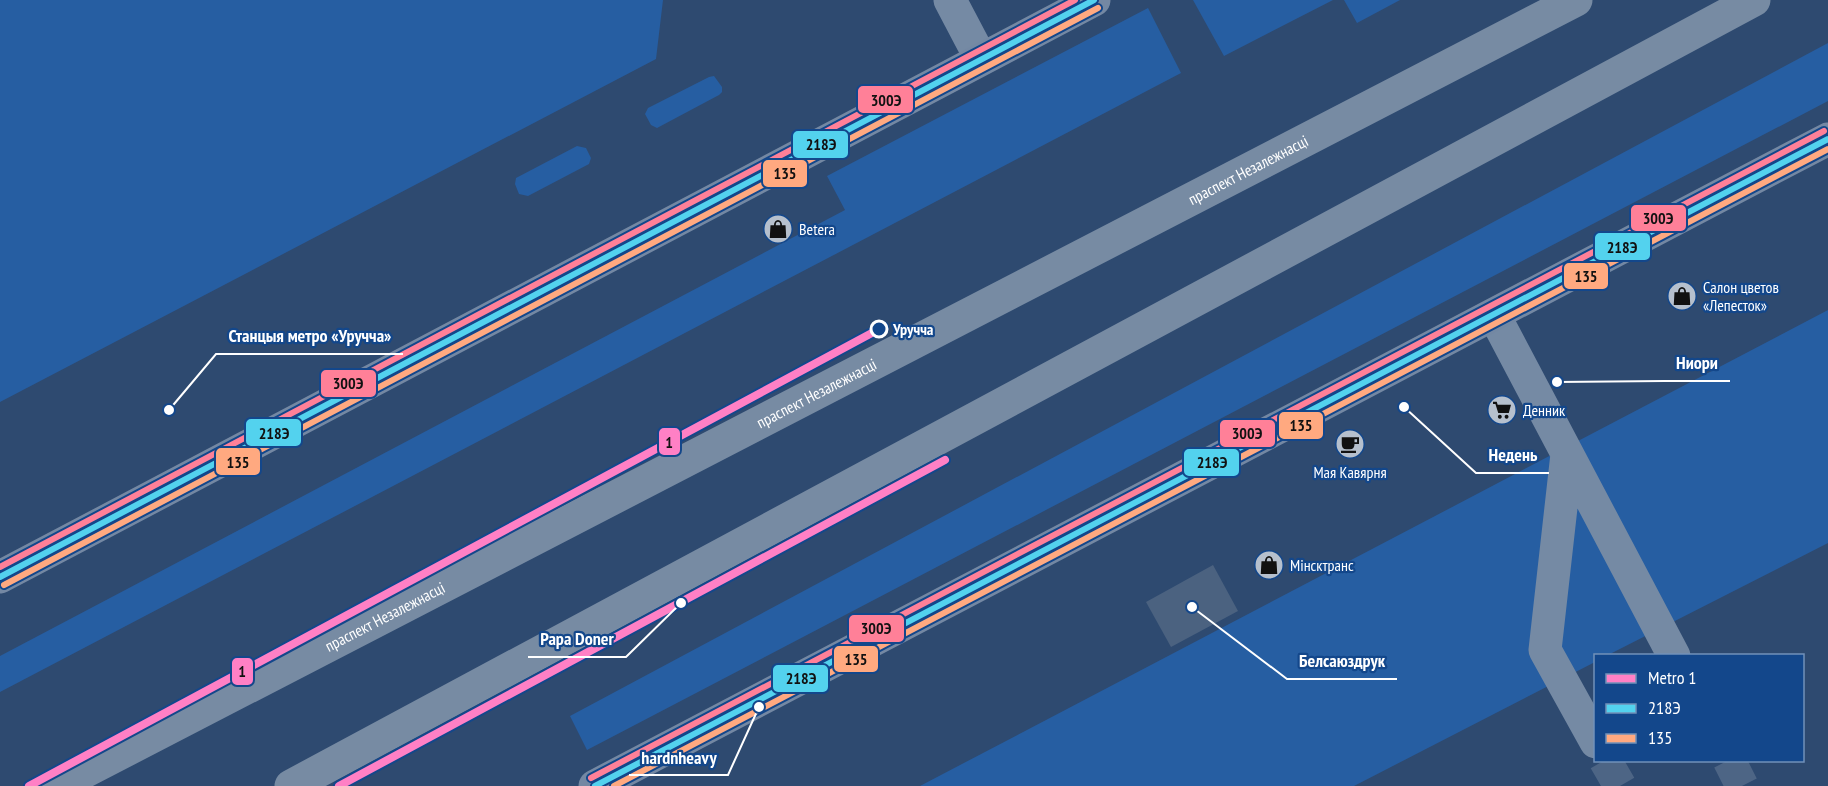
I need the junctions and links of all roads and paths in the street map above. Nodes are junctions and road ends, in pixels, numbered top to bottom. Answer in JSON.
{"nodes":[{"id":1,"x":950,"y":0,"type":"edge"},
{"id":2,"x":1094,"y":0,"type":"edge"},
{"id":3,"x":1576,"y":0,"type":"edge"},
{"id":4,"x":1754,"y":0,"type":"edge"},
{"id":5,"x":981,"y":59,"type":"junction"},
{"id":6,"x":1828,"y":138,"type":"edge"},
{"id":7,"x":1494,"y":315,"type":"junction"},
{"id":8,"x":1567,"y":454,"type":"junction"},
{"id":9,"x":0,"y":577,"type":"edge"},
{"id":10,"x":1673,"y":654,"type":"edge"},
{"id":11,"x":1594,"y":738,"type":"edge"},
{"id":12,"x":57,"y":786,"type":"edge"},
{"id":13,"x":291,"y":786,"type":"edge"},
{"id":14,"x":594,"y":786,"type":"edge"}],
"edges":[{"from":1,"to":5,"type":"street"},
{"from":2,"to":5,"type":"main road"},
{"from":3,"to":12,"type":"highway","name":"праспект Незалежнасці"},
{"from":4,"to":13,"type":"highway"},
{"from":5,"to":9,"type":"main road"},
{"from":6,"to":7,"type":"main road"},
{"from":7,"to":8,"type":"street"},
{"from":7,"to":14,"type":"main road"},
{"from":8,"to":10,"type":"street"},
{"from":8,"to":11,"type":"street"}]}
